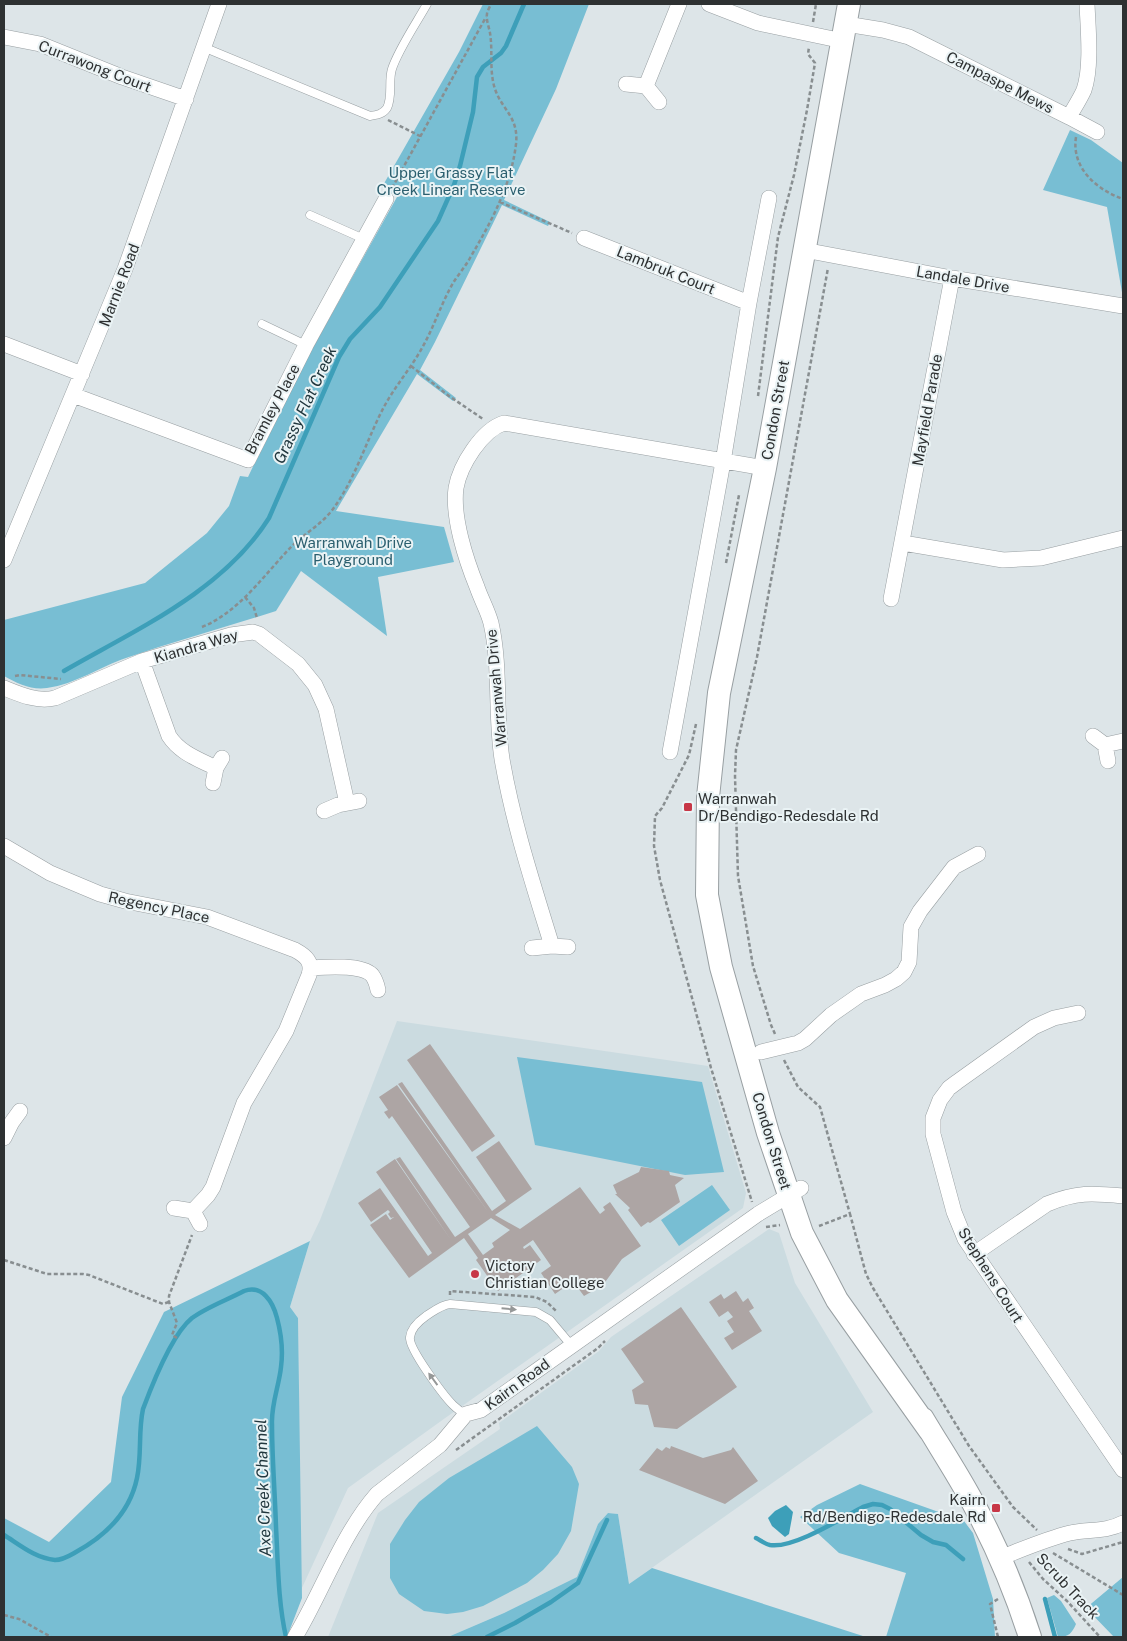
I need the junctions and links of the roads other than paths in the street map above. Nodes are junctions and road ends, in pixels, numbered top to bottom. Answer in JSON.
{"nodes":[{"id":1,"x":219,"y":4,"type":"edge"},
{"id":2,"x":427,"y":4,"type":"edge"},
{"id":3,"x":680,"y":4,"type":"edge"},
{"id":4,"x":709,"y":4,"type":"edge"},
{"id":5,"x":1087,"y":4,"type":"edge"},
{"id":6,"x":846,"y":23,"type":"edge"},
{"id":7,"x":4,"y":37,"type":"edge"},
{"id":8,"x":203,"y":47,"type":"junction"},
{"id":9,"x":626,"y":84,"type":"dead end"},
{"id":10,"x":646,"y":86,"type":"junction"},
{"id":11,"x":186,"y":99,"type":"junction"},
{"id":12,"x":659,"y":102,"type":"dead end"},
{"id":13,"x":1075,"y":121,"type":"junction"},
{"id":14,"x":1097,"y":132,"type":"dead end"},
{"id":15,"x":769,"y":198,"type":"dead end"},
{"id":16,"x":386,"y":199,"type":"road end"},
{"id":17,"x":310,"y":215,"type":"dead end"},
{"id":18,"x":584,"y":238,"type":"road end"},
{"id":19,"x":364,"y":239,"type":"junction"},
{"id":20,"x":804,"y":250,"type":"junction"},
{"id":21,"x":952,"y":278,"type":"junction"},
{"id":22,"x":749,"y":303,"type":"junction"},
{"id":23,"x":1123,"y":306,"type":"edge"},
{"id":24,"x":262,"y":324,"type":"dead end"},
{"id":25,"x":4,"y":344,"type":"edge"},
{"id":26,"x":306,"y":345,"type":"junction"},
{"id":27,"x":82,"y":374,"type":"junction"},
{"id":28,"x":73,"y":395,"type":"junction"},
{"id":29,"x":723,"y":462,"type":"junction"},
{"id":30,"x":764,"y":468,"type":"junction"},
{"id":31,"x":1123,"y":538,"type":"edge"},
{"id":32,"x":903,"y":542,"type":"junction"},
{"id":33,"x":4,"y":560,"type":"edge"},
{"id":34,"x":891,"y":599,"type":"dead end"},
{"id":35,"x":142,"y":661,"type":"junction"},
{"id":36,"x":8,"y":682,"type":"edge"},
{"id":37,"x":1093,"y":736,"type":"dead end"},
{"id":38,"x":1123,"y":741,"type":"edge"},
{"id":39,"x":1105,"y":746,"type":"junction"},
{"id":40,"x":670,"y":752,"type":"dead end"},
{"id":41,"x":1108,"y":761,"type":"dead end"},
{"id":42,"x":213,"y":783,"type":"dead end"},
{"id":43,"x":324,"y":811,"type":"dead end"},
{"id":44,"x":708,"y":818,"type":"junction"},
{"id":45,"x":4,"y":846,"type":"edge"},
{"id":46,"x":978,"y":854,"type":"dead end"},
{"id":47,"x":552,"y":946,"type":"junction"},
{"id":48,"x":568,"y":947,"type":"dead end"},
{"id":49,"x":532,"y":948,"type":"dead end"},
{"id":50,"x":310,"y":968,"type":"junction"},
{"id":51,"x":378,"y":990,"type":"dead end"},
{"id":52,"x":1078,"y":1013,"type":"dead end"},
{"id":53,"x":770,"y":1050,"type":"junction"},
{"id":54,"x":20,"y":1111,"type":"dead end"},
{"id":55,"x":4,"y":1138,"type":"edge"},
{"id":56,"x":795,"y":1191,"type":"junction"},
{"id":57,"x":1123,"y":1196,"type":"edge"},
{"id":58,"x":174,"y":1208,"type":"dead end"},
{"id":59,"x":974,"y":1254,"type":"junction"},
{"id":60,"x":570,"y":1345,"type":"junction"},
{"id":61,"x":466,"y":1414,"type":"junction"},
{"id":62,"x":930,"y":1431,"type":"junction"},
{"id":63,"x":1123,"y":1470,"type":"edge"},
{"id":64,"x":1123,"y":1523,"type":"edge"},
{"id":65,"x":1010,"y":1554,"type":"junction"},
{"id":66,"x":295,"y":1637,"type":"edge"},
{"id":67,"x":1030,"y":1637,"type":"edge"}],
"edges":[{"from":1,"to":8,"type":"street","name":"Marnie Road"},
{"from":2,"to":8,"type":"lane"},
{"from":3,"to":10,"type":"street"},
{"from":4,"to":6,"type":"street","name":"Campaspe Mews"},
{"from":5,"to":13,"type":"street","name":"Campaspe Mews"},
{"from":6,"to":13,"type":"street","name":"Campaspe Mews"},
{"from":6,"to":20,"type":"main road","name":"Condon Street"},
{"from":7,"to":11,"type":"street","name":"Currawong Court"},
{"from":8,"to":11,"type":"street","name":"Marnie Road"},
{"from":9,"to":10,"type":"street"},
{"from":10,"to":12,"type":"street"},
{"from":11,"to":27,"type":"street","name":"Marnie Road"},
{"from":13,"to":14,"type":"street"},
{"from":15,"to":22,"type":"street"},
{"from":16,"to":19,"type":"street","name":"Bramley Place"},
{"from":17,"to":19,"type":"lane"},
{"from":18,"to":22,"type":"street","name":"Lambruk Court"},
{"from":19,"to":26,"type":"street","name":"Bramley Place"},
{"from":20,"to":21,"type":"street","name":"Landale Drive"},
{"from":20,"to":30,"type":"main road","name":"Condon Street"},
{"from":21,"to":23,"type":"street","name":"Landale Drive"},
{"from":21,"to":32,"type":"street","name":"Mayfield Parade"},
{"from":22,"to":29,"type":"street"},
{"from":24,"to":26,"type":"lane"},
{"from":25,"to":27,"type":"street"},
{"from":26,"to":28,"type":"street","name":"Bramley Place"},
{"from":27,"to":28,"type":"street","name":"Marnie Road"},
{"from":28,"to":33,"type":"street","name":"Marnie Road"},
{"from":29,"to":30,"type":"street"},
{"from":29,"to":40,"type":"street"},
{"from":29,"to":47,"type":"street","name":"Warranwah Drive"},
{"from":30,"to":44,"type":"main road","name":"Condon Street"},
{"from":31,"to":32,"type":"street"},
{"from":32,"to":34,"type":"street","name":"Mayfield Parade"},
{"from":35,"to":36,"type":"street","name":"Kiandra Way"},
{"from":35,"to":42,"type":"street"},
{"from":35,"to":43,"type":"street","name":"Kiandra Way"},
{"from":37,"to":39,"type":"street"},
{"from":38,"to":39,"type":"street"},
{"from":39,"to":41,"type":"street"},
{"from":44,"to":53,"type":"main road","name":"Condon Street"},
{"from":44,"to":56,"type":"main road","name":"Condon Street"},
{"from":45,"to":50,"type":"street","name":"Regency Place"},
{"from":46,"to":53,"type":"street"},
{"from":47,"to":48,"type":"street"},
{"from":47,"to":49,"type":"street"},
{"from":50,"to":51,"type":"street"},
{"from":50,"to":58,"type":"street"},
{"from":52,"to":59,"type":"street","name":"Stephens Court"},
{"from":53,"to":56,"type":"main road","name":"Condon Street"},
{"from":54,"to":55,"type":"street"},
{"from":56,"to":60,"type":"street","name":"Kairn Road"},
{"from":56,"to":62,"type":"main road","name":"Condon Street"},
{"from":56,"to":62,"type":"main road","name":"Condon Street"},
{"from":57,"to":59,"type":"street"},
{"from":59,"to":63,"type":"street","name":"Stephens Court"},
{"from":60,"to":61,"type":"street","name":"Kairn Road"},
{"from":61,"to":60,"type":"lane","one_way":true},
{"from":61,"to":66,"type":"street","name":"Kairn Road"},
{"from":62,"to":65,"type":"main road","name":"Condon Street"},
{"from":64,"to":65,"type":"street"},
{"from":65,"to":67,"type":"main road","name":"Condon Street"}]}
